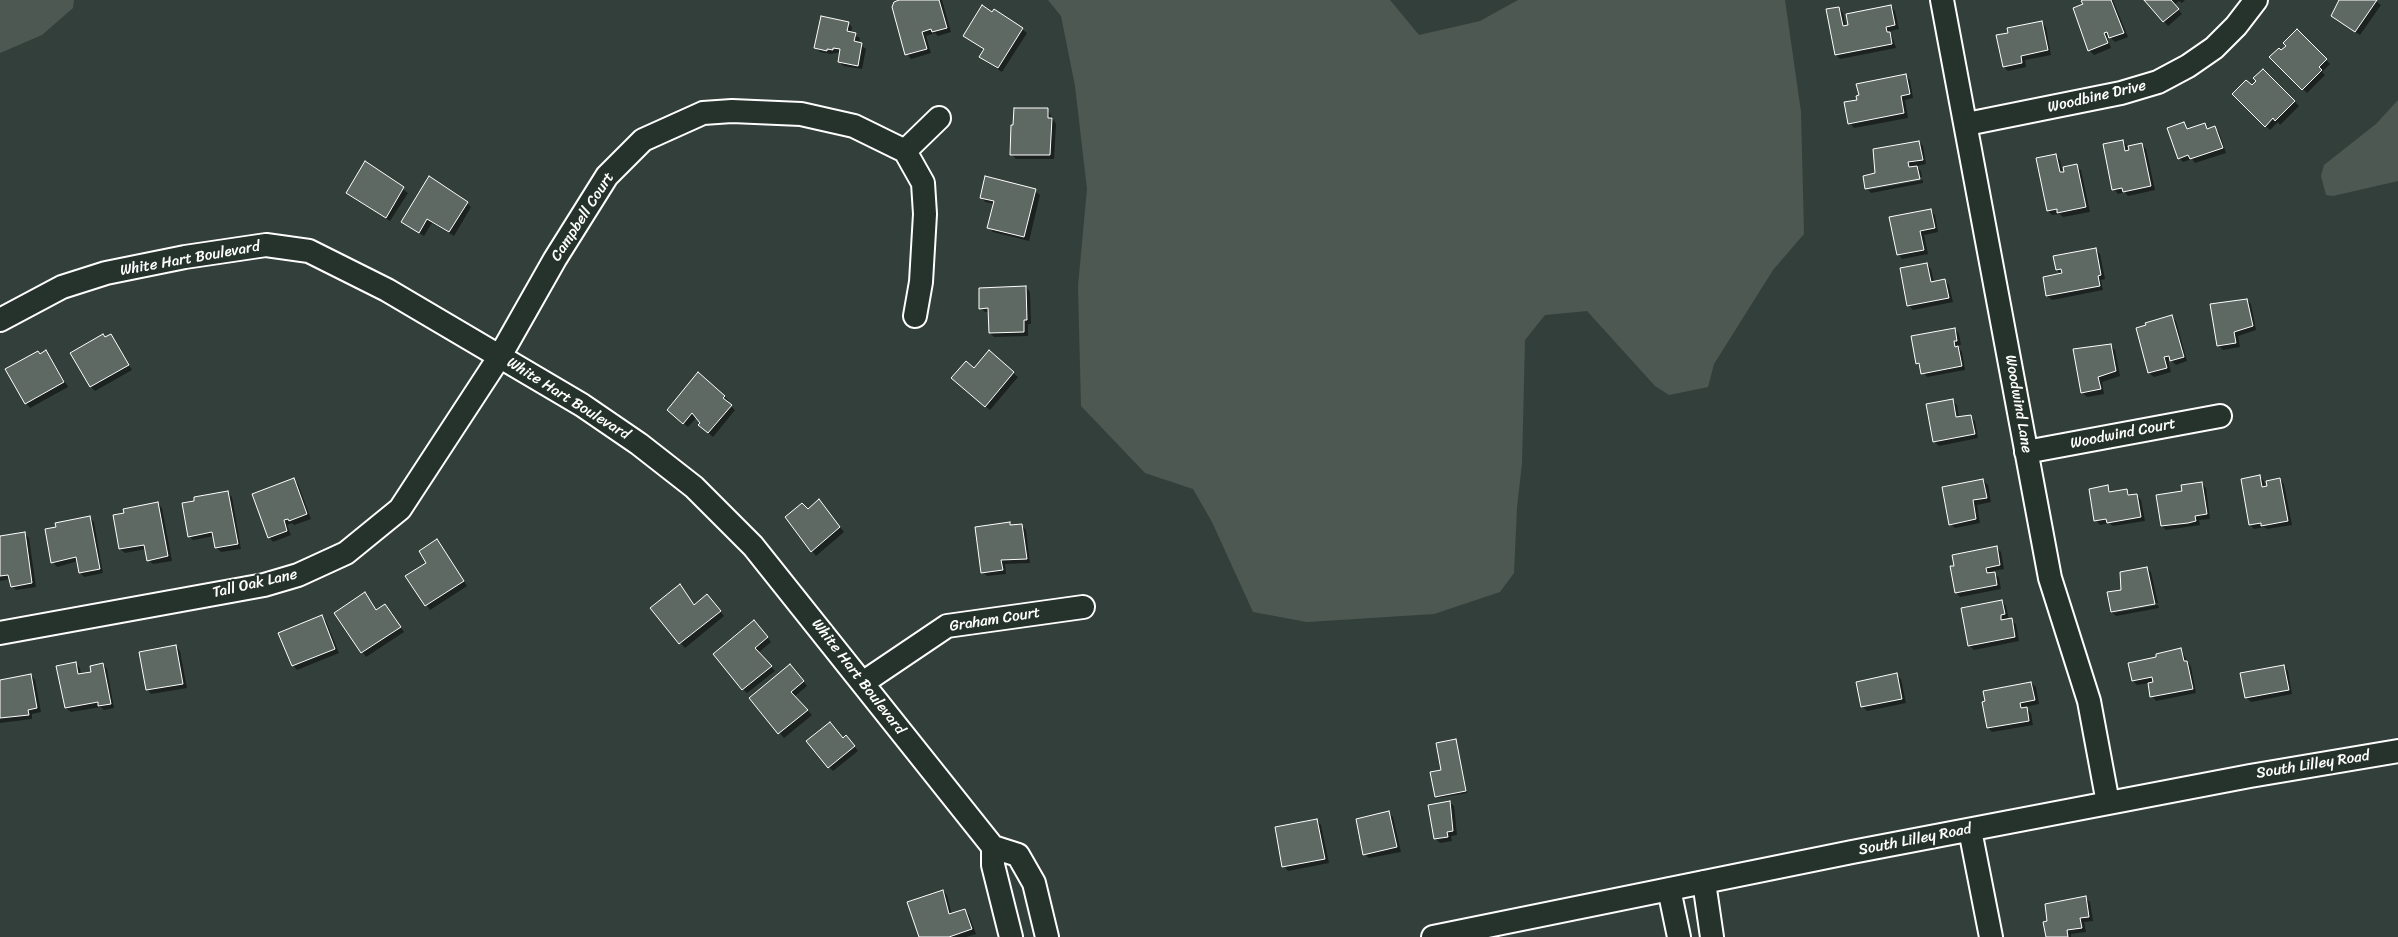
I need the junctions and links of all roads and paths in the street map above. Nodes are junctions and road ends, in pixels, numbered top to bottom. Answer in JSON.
{"nodes":[{"id":1,"x":1942,"y":0,"type":"edge"},
{"id":2,"x":2256,"y":0,"type":"edge"},
{"id":3,"x":939,"y":118,"type":"dead end"},
{"id":4,"x":1967,"y":124,"type":"junction"},
{"id":5,"x":905,"y":151,"type":"junction"},
{"id":6,"x":914,"y":316,"type":"dead end"},
{"id":7,"x":0,"y":320,"type":"edge"},
{"id":8,"x":500,"y":356,"type":"junction"},
{"id":9,"x":2220,"y":416,"type":"dead end"},
{"id":10,"x":2026,"y":452,"type":"junction"},
{"id":11,"x":1083,"y":607,"type":"dead end"},
{"id":12,"x":0,"y":633,"type":"edge"},
{"id":13,"x":864,"y":682,"type":"junction"},
{"id":14,"x":2398,"y":751,"type":"edge"},
{"id":15,"x":2108,"y":803,"type":"junction"},
{"id":16,"x":1970,"y":830,"type":"junction"},
{"id":17,"x":993,"y":847,"type":"junction"},
{"id":18,"x":1704,"y":882,"type":"junction"},
{"id":19,"x":1669,"y":889,"type":"junction"},
{"id":20,"x":1011,"y":937,"type":"edge"},
{"id":21,"x":1047,"y":937,"type":"edge"},
{"id":22,"x":1433,"y":937,"type":"edge"},
{"id":23,"x":1680,"y":937,"type":"edge"},
{"id":24,"x":1712,"y":937,"type":"edge"},
{"id":25,"x":1991,"y":937,"type":"edge"}],
"edges":[{"from":1,"to":4,"type":"street","name":"Woodwind Lane"},
{"from":2,"to":4,"type":"street","name":"Woodbine Drive"},
{"from":3,"to":5,"type":"street"},
{"from":4,"to":10,"type":"street","name":"Woodwind Lane"},
{"from":5,"to":6,"type":"street"},
{"from":5,"to":8,"type":"street","name":"Campbell Court"},
{"from":7,"to":8,"type":"street","name":"White Hart Boulevard"},
{"from":8,"to":12,"type":"street","name":"Tall Oak Lane"},
{"from":8,"to":13,"type":"street","name":"White Hart Boulevard"},
{"from":9,"to":10,"type":"street","name":"Woodwind Court"},
{"from":10,"to":15,"type":"street","name":"Woodwind Lane"},
{"from":11,"to":13,"type":"street","name":"Graham Court"},
{"from":13,"to":17,"type":"street","name":"White Hart Boulevard"},
{"from":14,"to":15,"type":"street","name":"South Lilley Road"},
{"from":15,"to":16,"type":"street","name":"South Lilley Road"},
{"from":16,"to":18,"type":"street","name":"South Lilley Road"},
{"from":16,"to":25,"type":"street"},
{"from":17,"to":20,"type":"street"},
{"from":17,"to":21,"type":"street"},
{"from":18,"to":19,"type":"street","name":"South Lilley Road"},
{"from":18,"to":24,"type":"street"},
{"from":19,"to":22,"type":"street","name":"South Lilley Road"},
{"from":19,"to":23,"type":"street"}]}
